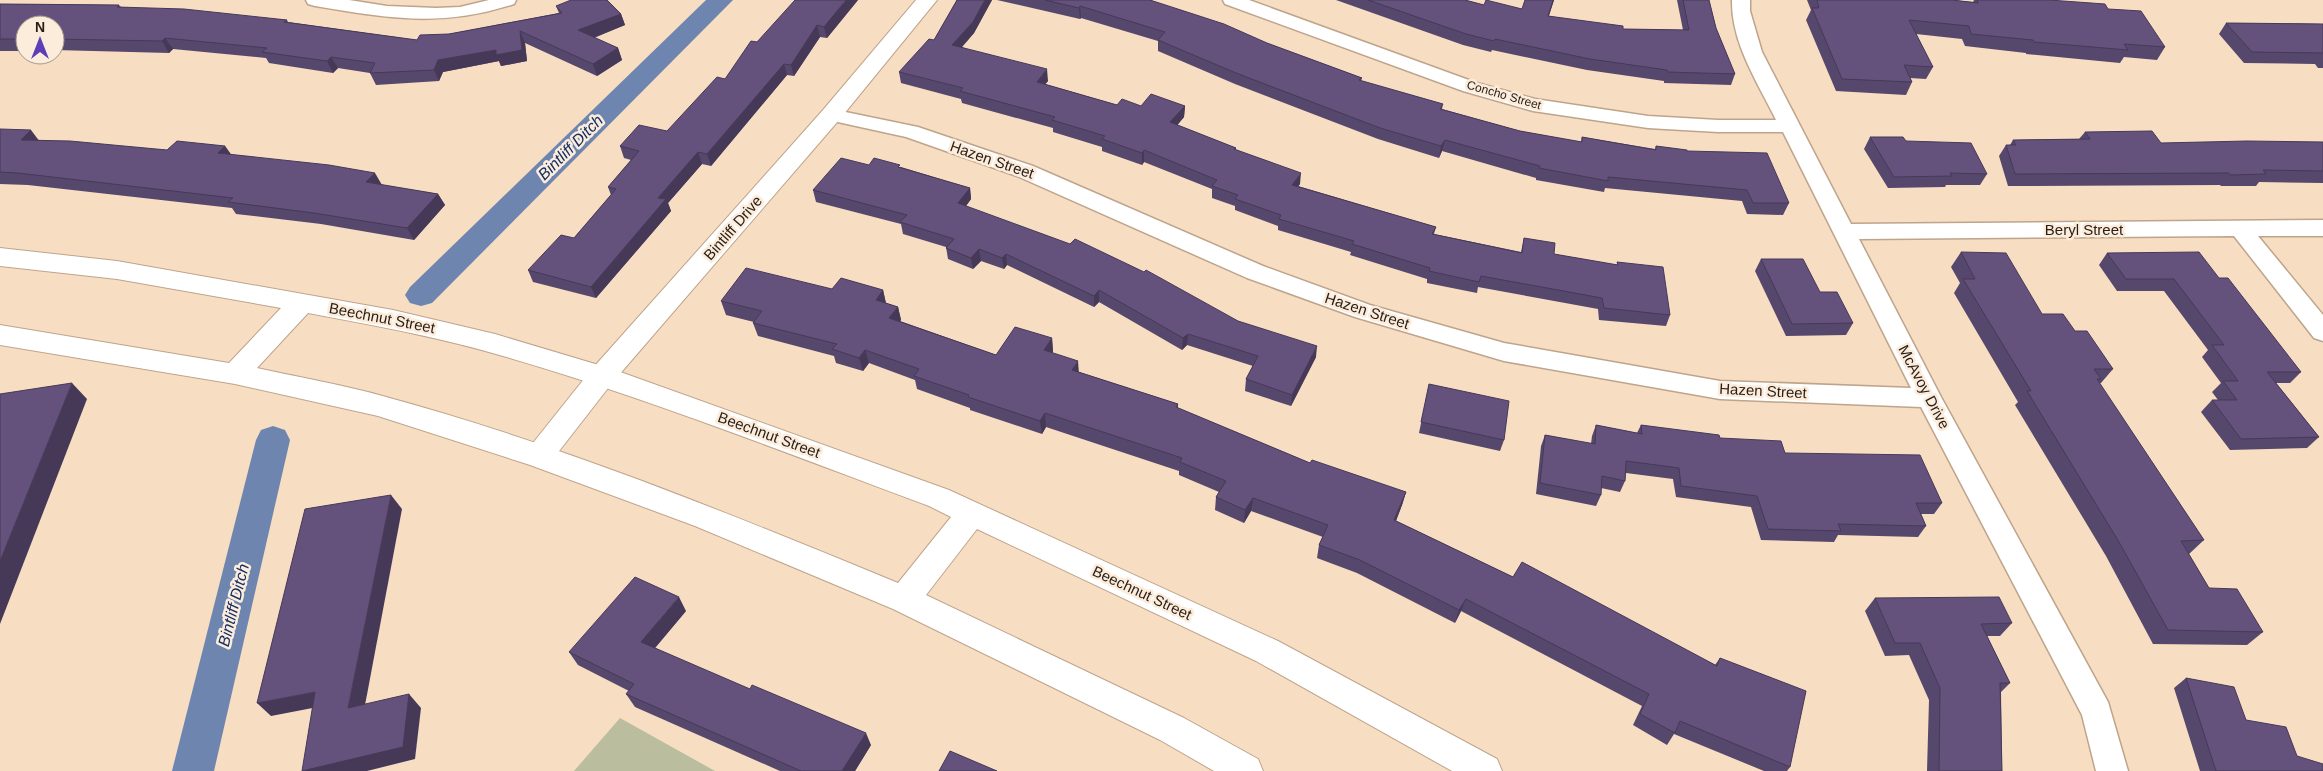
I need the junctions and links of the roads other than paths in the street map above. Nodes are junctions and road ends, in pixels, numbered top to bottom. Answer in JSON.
{"nodes":[{"id":1,"x":315,"y":0,"type":"edge"},
{"id":2,"x":507,"y":0,"type":"edge"},
{"id":3,"x":927,"y":0,"type":"edge"},
{"id":4,"x":1232,"y":0,"type":"edge"},
{"id":5,"x":1741,"y":0,"type":"edge"},
{"id":6,"x":831,"y":115,"type":"junction"},
{"id":7,"x":1788,"y":126,"type":"junction"},
{"id":8,"x":2323,"y":228,"type":"edge"},
{"id":9,"x":2240,"y":229,"type":"junction"},
{"id":10,"x":1844,"y":232,"type":"junction"},
{"id":11,"x":0,"y":257,"type":"edge"},
{"id":12,"x":302,"y":303,"type":"junction"},
{"id":13,"x":2323,"y":332,"type":"edge"},
{"id":14,"x":0,"y":336,"type":"edge"},
{"id":15,"x":235,"y":374,"type":"junction"},
{"id":16,"x":602,"y":376,"type":"junction"},
{"id":17,"x":1929,"y":398,"type":"junction"},
{"id":18,"x":540,"y":456,"type":"junction"},
{"id":19,"x":972,"y":514,"type":"junction"},
{"id":20,"x":904,"y":599,"type":"junction"},
{"id":21,"x":1468,"y":766,"type":"edge"},
{"id":22,"x":1246,"y":771,"type":"edge"},
{"id":23,"x":2112,"y":771,"type":"edge"}],
"edges":[{"from":1,"to":2,"type":"street"},
{"from":3,"to":6,"type":"main road","name":"Bintliff Drive"},
{"from":4,"to":7,"type":"street","name":"Concho Street"},
{"from":5,"to":7,"type":"street","name":"McAvoy Drive"},
{"from":6,"to":16,"type":"main road","name":"Bintliff Drive"},
{"from":6,"to":17,"type":"street","name":"Hazen Street"},
{"from":7,"to":10,"type":"street","name":"McAvoy Drive"},
{"from":8,"to":9,"type":"street","name":"Beryl Street"},
{"from":9,"to":10,"type":"street","name":"Beryl Street"},
{"from":9,"to":13,"type":"street"},
{"from":10,"to":17,"type":"street","name":"McAvoy Drive"},
{"from":11,"to":12,"type":"main road","name":"Beechnut Street"},
{"from":12,"to":15,"type":"main road"},
{"from":12,"to":16,"type":"main road","name":"Beechnut Street"},
{"from":14,"to":15,"type":"main road"},
{"from":15,"to":18,"type":"main road"},
{"from":16,"to":18,"type":"main road","name":"Bintliff Drive"},
{"from":16,"to":19,"type":"main road","name":"Beechnut Street"},
{"from":17,"to":23,"type":"street","name":"McAvoy Drive"},
{"from":18,"to":20,"type":"main road"},
{"from":19,"to":20,"type":"main road"},
{"from":19,"to":21,"type":"main road","name":"Beechnut Street"},
{"from":20,"to":22,"type":"main road"}]}
